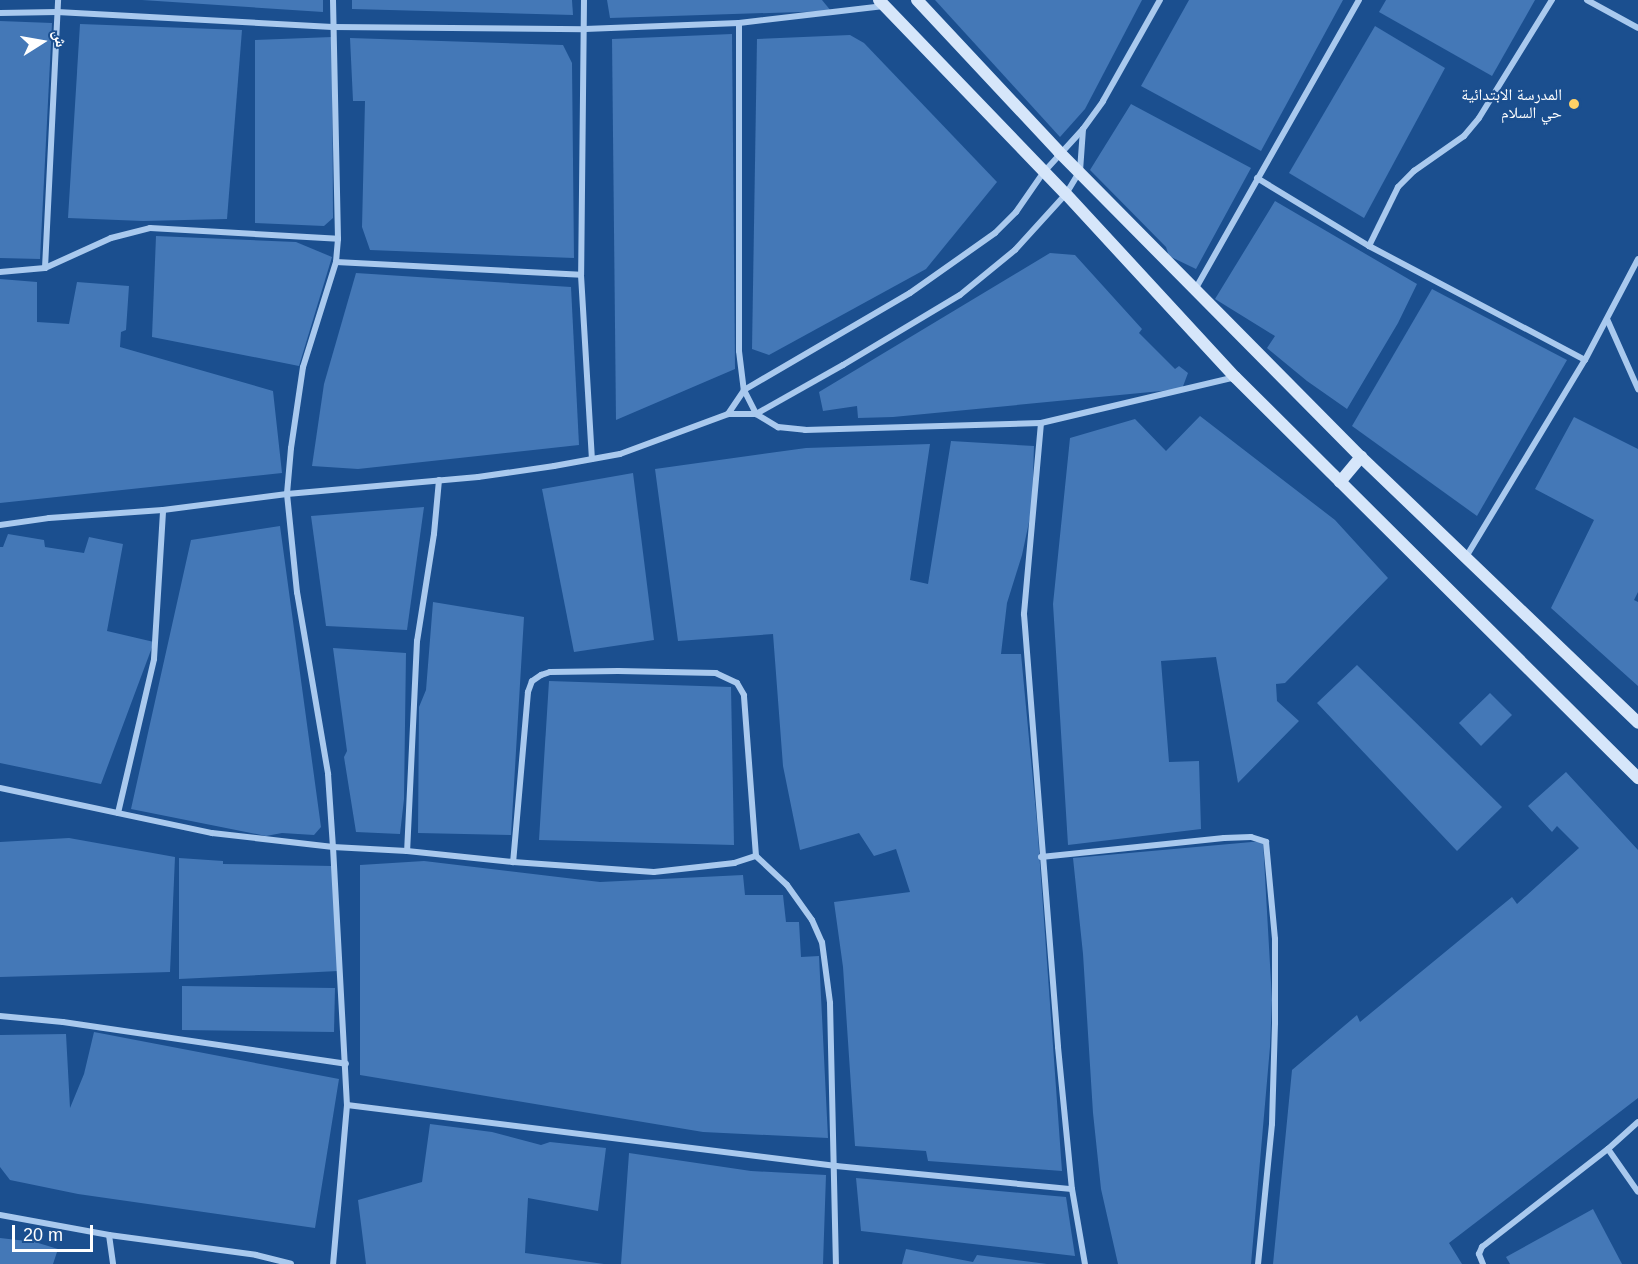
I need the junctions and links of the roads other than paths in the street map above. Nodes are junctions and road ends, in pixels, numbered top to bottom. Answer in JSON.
{"nodes":[{"id":1,"x":58,"y":0,"type":"edge"},
{"id":2,"x":333,"y":0,"type":"edge"},
{"id":3,"x":584,"y":0,"type":"edge"},
{"id":4,"x":917,"y":0,"type":"edge"},
{"id":5,"x":1160,"y":0,"type":"edge"},
{"id":6,"x":1359,"y":0,"type":"edge"},
{"id":7,"x":1552,"y":0,"type":"edge"},
{"id":8,"x":1587,"y":0,"type":"edge"},
{"id":9,"x":882,"y":3,"type":"edge"},
{"id":10,"x":57,"y":12,"type":"junction"},
{"id":11,"x":0,"y":13,"type":"edge"},
{"id":12,"x":739,"y":23,"type":"junction"},
{"id":13,"x":333,"y":27,"type":"junction"},
{"id":14,"x":1638,"y":28,"type":"edge"},
{"id":15,"x":585,"y":29,"type":"junction"},
{"id":16,"x":1083,"y":129,"type":"junction"},
{"id":17,"x":1059,"y":152,"type":"junction"},
{"id":18,"x":1080,"y":171,"type":"junction"},
{"id":19,"x":1043,"y":173,"type":"junction"},
{"id":20,"x":1257,"y":178,"type":"junction"},
{"id":21,"x":1066,"y":194,"type":"junction"},
{"id":22,"x":338,"y":239,"type":"junction"},
{"id":23,"x":1369,"y":246,"type":"junction"},
{"id":24,"x":1638,"y":259,"type":"edge"},
{"id":25,"x":336,"y":262,"type":"junction"},
{"id":26,"x":45,"y":268,"type":"junction"},
{"id":27,"x":0,"y":272,"type":"edge"},
{"id":28,"x":581,"y":274,"type":"junction"},
{"id":29,"x":1196,"y":288,"type":"junction"},
{"id":30,"x":1608,"y":319,"type":"junction"},
{"id":31,"x":1585,"y":360,"type":"junction"},
{"id":32,"x":1635,"y":373,"type":"edge"},
{"id":33,"x":1235,"y":376,"type":"junction"},
{"id":34,"x":1638,"y":389,"type":"edge"},
{"id":35,"x":744,"y":390,"type":"junction"},
{"id":36,"x":728,"y":414,"type":"junction"},
{"id":37,"x":756,"y":414,"type":"junction"},
{"id":38,"x":1041,"y":423,"type":"junction"},
{"id":39,"x":1361,"y":458,"type":"junction"},
{"id":40,"x":592,"y":459,"type":"junction"},
{"id":41,"x":439,"y":480,"type":"junction"},
{"id":42,"x":1340,"y":482,"type":"junction"},
{"id":43,"x":287,"y":494,"type":"junction"},
{"id":44,"x":163,"y":510,"type":"junction"},
{"id":45,"x":0,"y":525,"type":"edge"},
{"id":46,"x":1465,"y":558,"type":"junction"},
{"id":47,"x":1638,"y":723,"type":"edge"},
{"id":48,"x":1638,"y":777,"type":"edge"},
{"id":49,"x":0,"y":788,"type":"edge"},
{"id":50,"x":118,"y":813,"type":"junction"},
{"id":51,"x":333,"y":847,"type":"junction"},
{"id":52,"x":407,"y":851,"type":"junction"},
{"id":53,"x":756,"y":856,"type":"junction"},
{"id":54,"x":1041,"y":857,"type":"junction"},
{"id":55,"x":513,"y":862,"type":"junction"},
{"id":56,"x":0,"y":1016,"type":"edge"},
{"id":57,"x":346,"y":1064,"type":"junction"},
{"id":58,"x":347,"y":1105,"type":"junction"},
{"id":59,"x":1638,"y":1122,"type":"edge"},
{"id":60,"x":1608,"y":1149,"type":"junction"},
{"id":61,"x":836,"y":1166,"type":"junction"},
{"id":62,"x":1072,"y":1190,"type":"junction"},
{"id":63,"x":1638,"y":1192,"type":"edge"},
{"id":64,"x":0,"y":1215,"type":"edge"},
{"id":65,"x":109,"y":1235,"type":"junction"},
{"id":66,"x":113,"y":1264,"type":"edge"},
{"id":67,"x":291,"y":1264,"type":"edge"},
{"id":68,"x":333,"y":1264,"type":"edge"},
{"id":69,"x":836,"y":1264,"type":"edge"},
{"id":70,"x":1085,"y":1264,"type":"edge"},
{"id":71,"x":1258,"y":1264,"type":"edge"},
{"id":72,"x":1483,"y":1264,"type":"edge"}],
"edges":[{"from":1,"to":10,"type":"street"},
{"from":2,"to":13,"type":"street"},
{"from":3,"to":15,"type":"street"},
{"from":4,"to":17,"type":"street"},
{"from":5,"to":16,"type":"street"},
{"from":6,"to":20,"type":"street"},
{"from":7,"to":23,"type":"street"},
{"from":8,"to":14,"type":"street"},
{"from":9,"to":12,"type":"street"},
{"from":9,"to":19,"type":"street"},
{"from":10,"to":11,"type":"street"},
{"from":10,"to":13,"type":"street"},
{"from":10,"to":26,"type":"street"},
{"from":12,"to":15,"type":"street"},
{"from":12,"to":35,"type":"street"},
{"from":13,"to":15,"type":"street"},
{"from":13,"to":22,"type":"street"},
{"from":15,"to":28,"type":"street"},
{"from":16,"to":17,"type":"street"},
{"from":16,"to":18,"type":"street"},
{"from":17,"to":18,"type":"street"},
{"from":17,"to":19,"type":"street"},
{"from":18,"to":21,"type":"street"},
{"from":18,"to":29,"type":"street"},
{"from":19,"to":21,"type":"street"},
{"from":19,"to":35,"type":"street"},
{"from":20,"to":23,"type":"street"},
{"from":20,"to":29,"type":"street"},
{"from":21,"to":33,"type":"street"},
{"from":21,"to":37,"type":"street"},
{"from":22,"to":25,"type":"street"},
{"from":22,"to":26,"type":"street"},
{"from":23,"to":31,"type":"street"},
{"from":24,"to":30,"type":"street"},
{"from":25,"to":28,"type":"street"},
{"from":25,"to":43,"type":"street"},
{"from":26,"to":27,"type":"street"},
{"from":28,"to":40,"type":"street"},
{"from":29,"to":39,"type":"street"},
{"from":30,"to":31,"type":"street"},
{"from":30,"to":32,"type":"street"},
{"from":31,"to":46,"type":"street"},
{"from":32,"to":34,"type":"street"},
{"from":33,"to":38,"type":"street"},
{"from":33,"to":42,"type":"street"},
{"from":35,"to":36,"type":"street"},
{"from":35,"to":37,"type":"street"},
{"from":36,"to":37,"type":"street"},
{"from":36,"to":40,"type":"street"},
{"from":37,"to":38,"type":"street"},
{"from":38,"to":54,"type":"street"},
{"from":39,"to":42,"type":"street"},
{"from":39,"to":46,"type":"street"},
{"from":40,"to":41,"type":"street"},
{"from":41,"to":43,"type":"street"},
{"from":41,"to":52,"type":"street"},
{"from":42,"to":48,"type":"street"},
{"from":43,"to":44,"type":"street"},
{"from":43,"to":51,"type":"street"},
{"from":44,"to":45,"type":"street"},
{"from":44,"to":50,"type":"street"},
{"from":46,"to":47,"type":"street"},
{"from":49,"to":50,"type":"street"},
{"from":50,"to":51,"type":"street"},
{"from":51,"to":52,"type":"street"},
{"from":51,"to":57,"type":"street"},
{"from":52,"to":55,"type":"street"},
{"from":53,"to":55,"type":"street"},
{"from":53,"to":55,"type":"street"},
{"from":53,"to":61,"type":"street"},
{"from":54,"to":62,"type":"street"},
{"from":54,"to":71,"type":"street"},
{"from":56,"to":57,"type":"street"},
{"from":57,"to":58,"type":"street"},
{"from":58,"to":61,"type":"street"},
{"from":58,"to":68,"type":"street"},
{"from":59,"to":60,"type":"street"},
{"from":60,"to":63,"type":"street"},
{"from":60,"to":72,"type":"street"},
{"from":61,"to":62,"type":"street"},
{"from":61,"to":69,"type":"street"},
{"from":62,"to":70,"type":"street"},
{"from":64,"to":65,"type":"street"},
{"from":65,"to":66,"type":"street"},
{"from":65,"to":67,"type":"street"}]}
